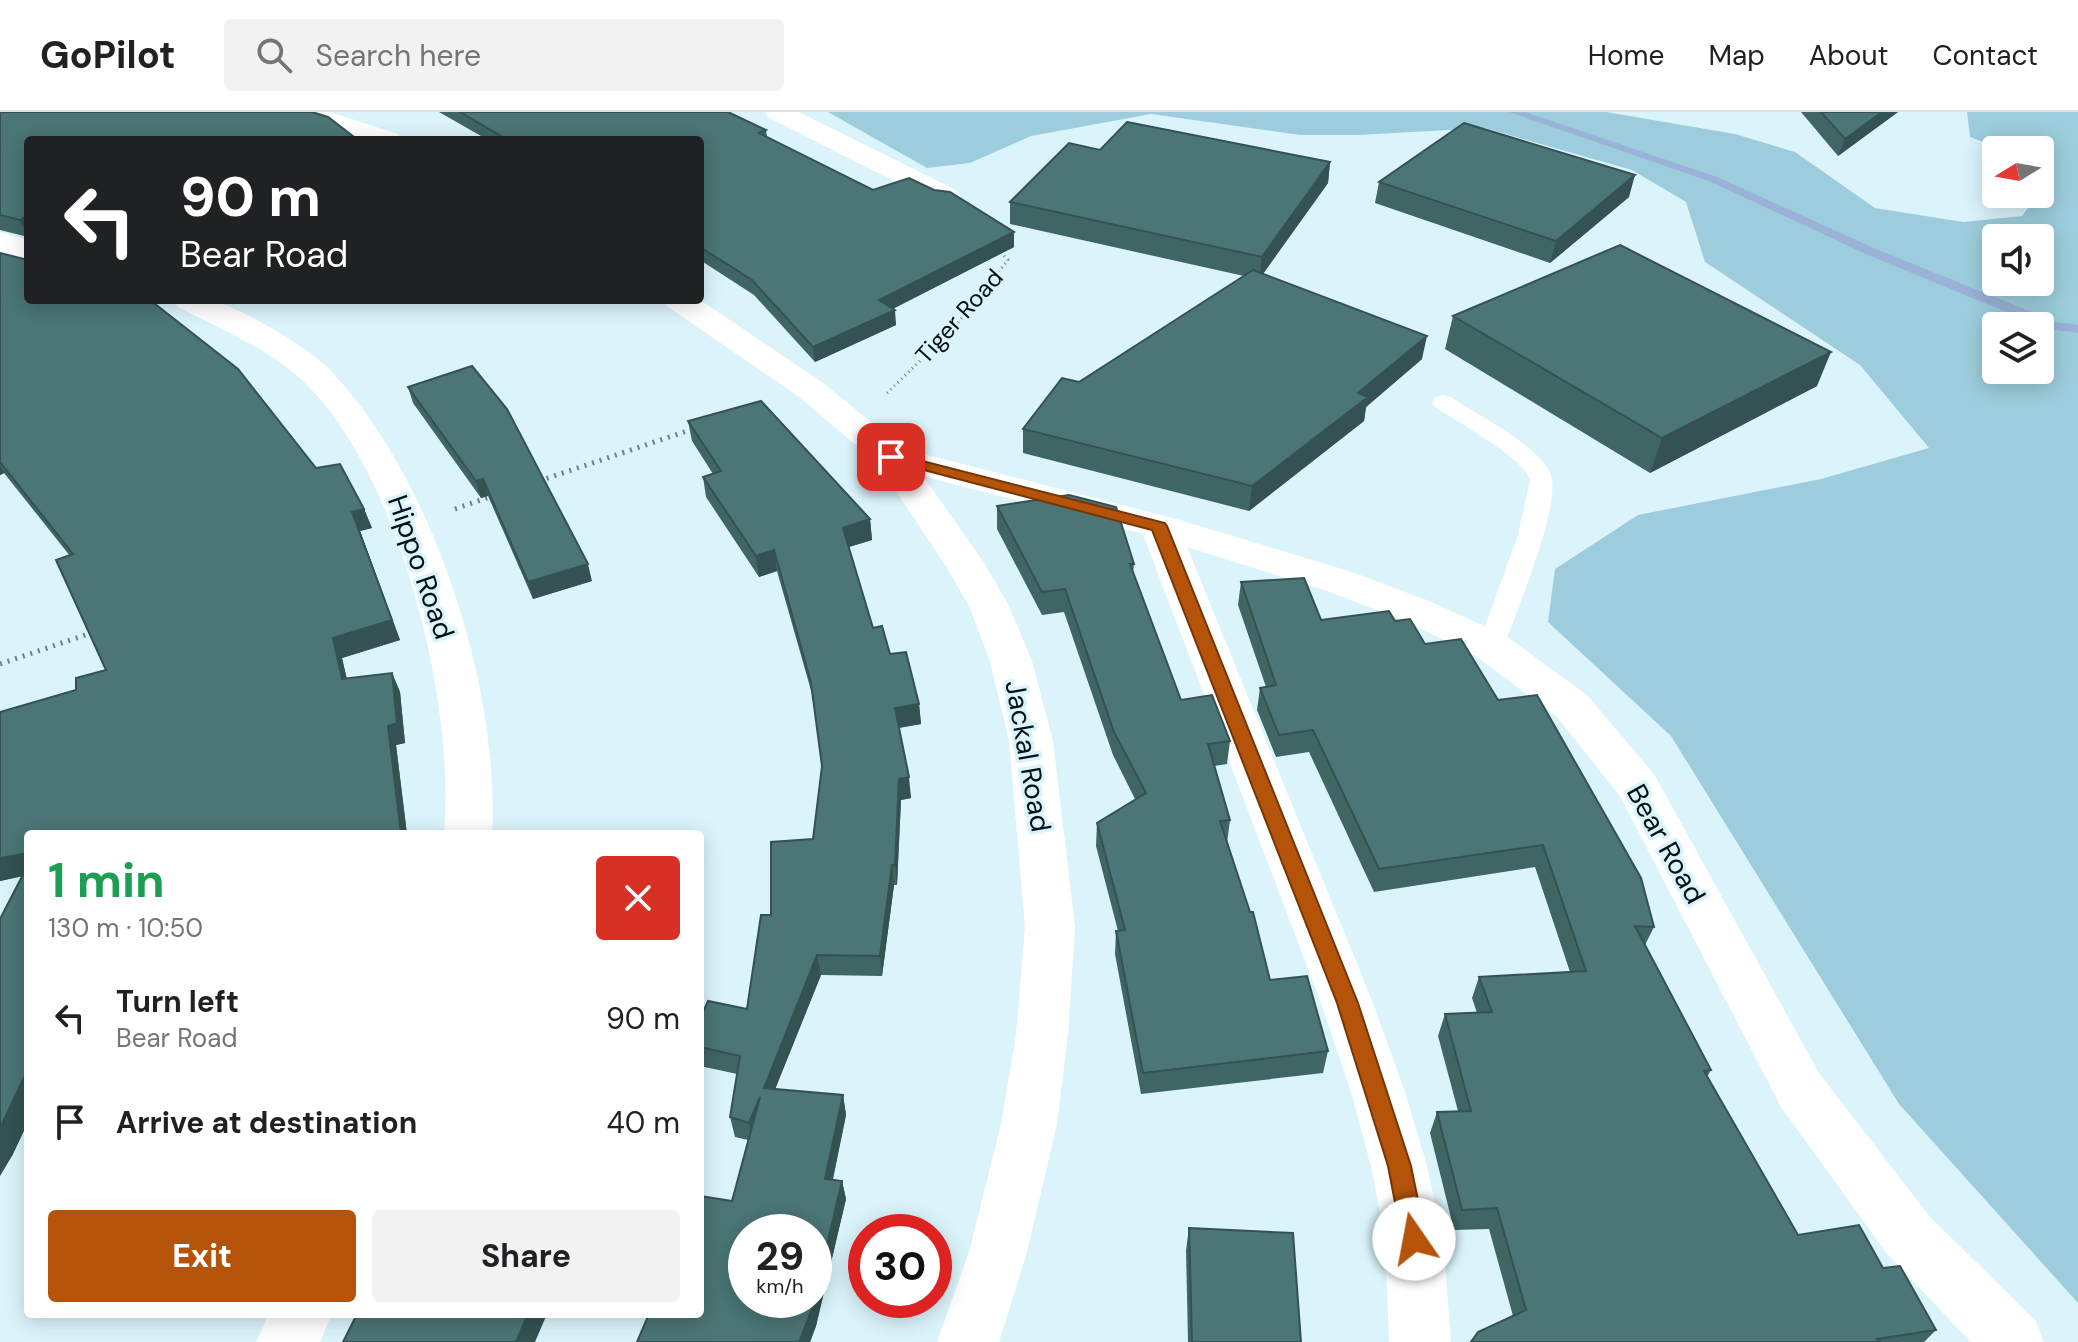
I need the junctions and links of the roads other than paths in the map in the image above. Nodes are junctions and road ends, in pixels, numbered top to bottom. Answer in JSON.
{"nodes":[{"id":1,"x":304,"y":112,"type":"edge"},
{"id":2,"x":778,"y":112,"type":"edge"},
{"id":3,"x":378,"y":136,"type":"edge"},
{"id":4,"x":946,"y":196,"type":"edge"},
{"id":5,"x":0,"y":241,"type":"edge"},
{"id":6,"x":24,"y":249,"type":"edge"},
{"id":7,"x":197,"y":304,"type":"edge"},
{"id":8,"x":685,"y":304,"type":"edge"},
{"id":9,"x":1443,"y":402,"type":"dead end"},
{"id":10,"x":891,"y":457,"type":"junction"},
{"id":11,"x":1159,"y":526,"type":"junction"},
{"id":12,"x":1491,"y":646,"type":"junction"},
{"id":13,"x":468,"y":830,"type":"edge"},
{"id":14,"x":300,"y":1318,"type":"edge"},
{"id":15,"x":287,"y":1342,"type":"edge"},
{"id":16,"x":968,"y":1342,"type":"edge"},
{"id":17,"x":1420,"y":1342,"type":"edge"},
{"id":18,"x":2013,"y":1342,"type":"edge"}],
"edges":[{"from":1,"to":3,"type":"street"},
{"from":2,"to":4,"type":"street"},
{"from":5,"to":6,"type":"street"},
{"from":7,"to":13,"type":"street","name":"Hippo Road"},
{"from":8,"to":10,"type":"street","name":"Jackal Road"},
{"from":9,"to":12,"type":"lane"},
{"from":10,"to":11,"type":"street","name":"Bear Road"},
{"from":10,"to":16,"type":"street","name":"Jackal Road"},
{"from":11,"to":12,"type":"street","name":"Bear Road"},
{"from":11,"to":17,"type":"street"},
{"from":12,"to":18,"type":"street","name":"Bear Road"},
{"from":14,"to":15,"type":"street"}]}
